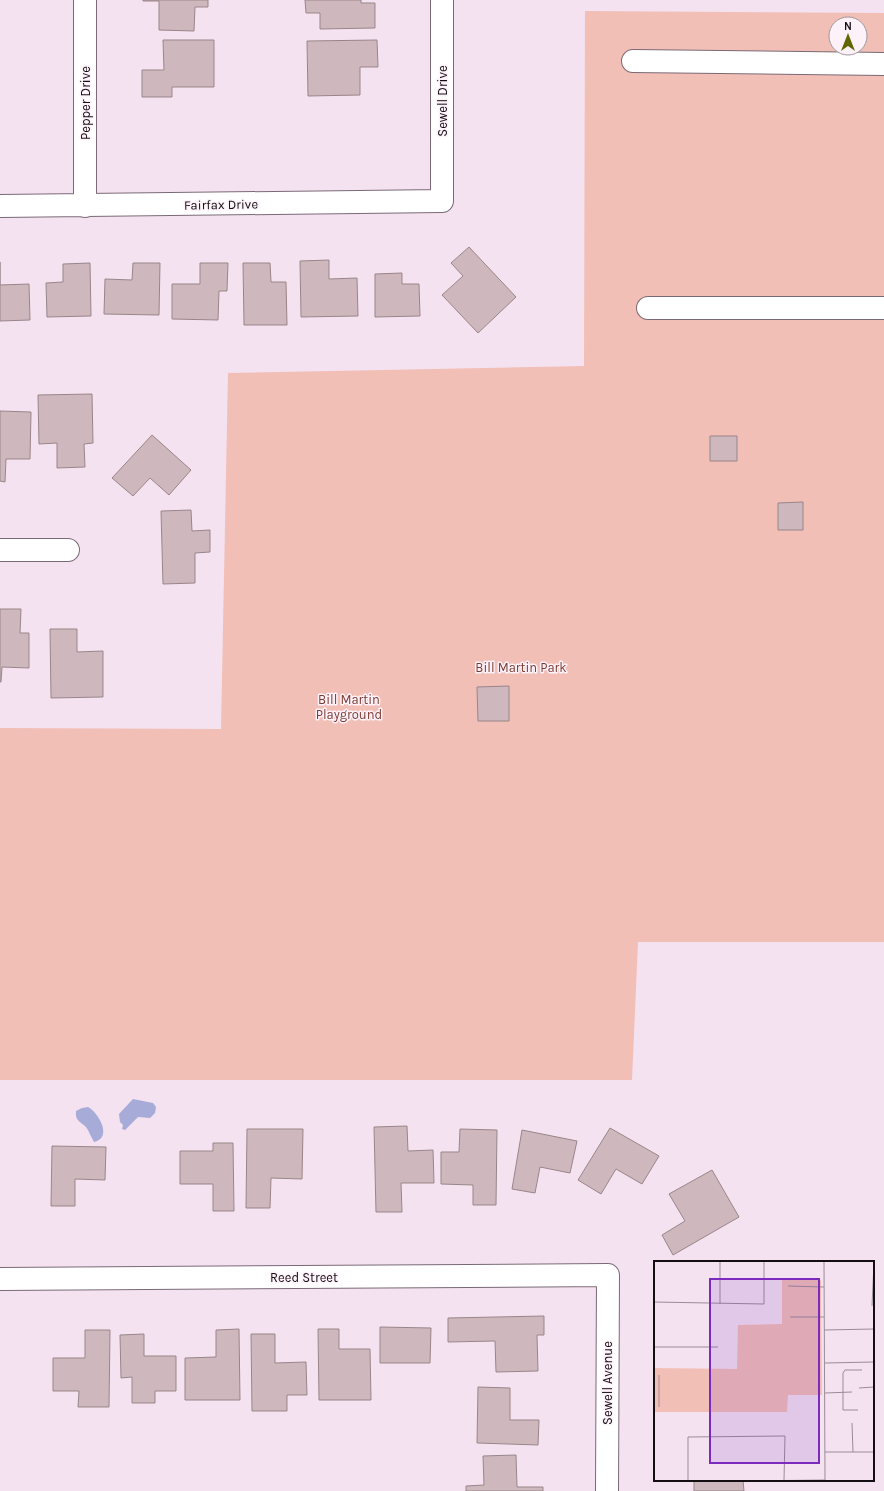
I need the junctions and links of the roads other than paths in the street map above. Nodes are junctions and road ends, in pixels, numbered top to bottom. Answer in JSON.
{"nodes":[{"id":1,"x":86,"y":0,"type":"edge"},
{"id":2,"x":442,"y":0,"type":"edge"},
{"id":3,"x":633,"y":60,"type":"dead end"},
{"id":4,"x":884,"y":64,"type":"edge"},
{"id":5,"x":442,"y":201,"type":"joint"},
{"id":6,"x":0,"y":206,"type":"edge"},
{"id":7,"x":85,"y":206,"type":"junction"},
{"id":8,"x":648,"y":308,"type":"dead end"},
{"id":9,"x":884,"y":308,"type":"edge"},
{"id":10,"x":0,"y":550,"type":"edge"},
{"id":11,"x":68,"y":550,"type":"dead end"},
{"id":12,"x":608,"y":1275,"type":"joint"},
{"id":13,"x":0,"y":1279,"type":"edge"},
{"id":14,"x":607,"y":1491,"type":"edge"}],
"edges":[{"from":1,"to":7,"type":"street","name":"Pepper Drive"},
{"from":2,"to":5,"type":"street","name":"Sewell Drive"},
{"from":3,"to":4,"type":"street"},
{"from":5,"to":7,"type":"street","name":"Fairfax Drive"},
{"from":6,"to":7,"type":"street","name":"Fairfax Drive"},
{"from":8,"to":9,"type":"street"},
{"from":10,"to":11,"type":"street"},
{"from":12,"to":13,"type":"street","name":"Reed Street"},
{"from":12,"to":14,"type":"street","name":"Sewell Avenue"}]}
